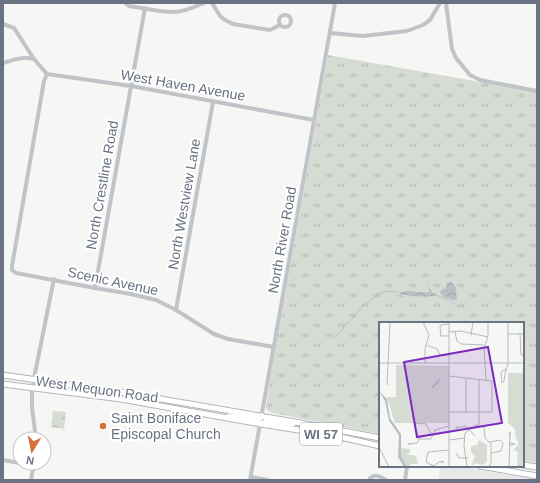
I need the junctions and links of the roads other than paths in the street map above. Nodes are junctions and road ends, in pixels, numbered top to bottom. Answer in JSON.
{"nodes":[{"id":1,"x":125,"y":3,"type":"edge"},
{"id":2,"x":204,"y":3,"type":"edge"},
{"id":3,"x":212,"y":3,"type":"edge"},
{"id":4,"x":335,"y":3,"type":"edge"},
{"id":5,"x":440,"y":3,"type":"edge"},
{"id":6,"x":446,"y":3,"type":"edge"},
{"id":7,"x":145,"y":8,"type":"junction"},
{"id":8,"x":3,"y":24,"type":"edge"},
{"id":9,"x":280,"y":25,"type":"dead end"},
{"id":10,"x":330,"y":33,"type":"junction"},
{"id":11,"x":34,"y":58,"type":"junction"},
{"id":12,"x":3,"y":63,"type":"edge"},
{"id":13,"x":47,"y":74,"type":"junction"},
{"id":14,"x":131,"y":86,"type":"junction"},
{"id":15,"x":537,"y":91,"type":"edge"},
{"id":16,"x":213,"y":102,"type":"junction"},
{"id":17,"x":314,"y":120,"type":"junction"},
{"id":18,"x":54,"y":280,"type":"junction"},
{"id":19,"x":95,"y":288,"type":"junction"},
{"id":20,"x":176,"y":310,"type":"junction"},
{"id":21,"x":274,"y":347,"type":"junction"},
{"id":22,"x":3,"y":375,"type":"edge"},
{"id":23,"x":33,"y":380,"type":"junction"},
{"id":24,"x":3,"y":384,"type":"edge"},
{"id":25,"x":32,"y":388,"type":"junction"},
{"id":26,"x":262,"y":416,"type":"junction"},
{"id":27,"x":218,"y":417,"type":"junction"},
{"id":28,"x":301,"y":423,"type":"junction"},
{"id":29,"x":261,"y":424,"type":"junction"},
{"id":30,"x":35,"y":431,"type":"edge"},
{"id":31,"x":379,"y":438,"type":"edge"},
{"id":32,"x":379,"y":446,"type":"edge"},
{"id":33,"x":524,"y":465,"type":"edge"},
{"id":34,"x":407,"y":467,"type":"edge"},
{"id":35,"x":486,"y":467,"type":"edge"},
{"id":36,"x":537,"y":467,"type":"edge"},
{"id":37,"x":537,"y":476,"type":"edge"},
{"id":38,"x":251,"y":478,"type":"edge"},
{"id":39,"x":268,"y":480,"type":"edge"},
{"id":40,"x":369,"y":480,"type":"edge"},
{"id":41,"x":386,"y":480,"type":"edge"},
{"id":42,"x":405,"y":480,"type":"edge"}],
"edges":[{"from":1,"to":7,"type":"street"},
{"from":2,"to":7,"type":"street"},
{"from":3,"to":9,"type":"street"},
{"from":4,"to":10,"type":"street","name":"North River Road"},
{"from":5,"to":10,"type":"street"},
{"from":6,"to":15,"type":"street"},
{"from":7,"to":14,"type":"street","name":"North Crestline Road"},
{"from":8,"to":11,"type":"street"},
{"from":10,"to":17,"type":"street","name":"North River Road"},
{"from":11,"to":12,"type":"street"},
{"from":11,"to":13,"type":"street"},
{"from":13,"to":14,"type":"street","name":"West Haven Avenue"},
{"from":13,"to":18,"type":"street","name":"Scenic Avenue"},
{"from":14,"to":16,"type":"street","name":"West Haven Avenue"},
{"from":14,"to":19,"type":"street","name":"North Crestline Road"},
{"from":16,"to":17,"type":"street","name":"West Haven Avenue"},
{"from":16,"to":20,"type":"street","name":"North Westview Lane"},
{"from":17,"to":21,"type":"street","name":"North River Road"},
{"from":18,"to":19,"type":"street","name":"Scenic Avenue"},
{"from":18,"to":23,"type":"street"},
{"from":19,"to":20,"type":"street","name":"Scenic Avenue"},
{"from":20,"to":21,"type":"street","name":"Scenic Avenue"},
{"from":21,"to":26,"type":"street","name":"North River Road"},
{"from":22,"to":23,"type":"main road","name":"West Mequon Road","number":"WI 57"},
{"from":23,"to":25,"type":"street"},
{"from":23,"to":26,"type":"main road","name":"West Mequon Road","number":"WI 57"},
{"from":24,"to":25,"type":"main road","name":"West Mequon Road","number":"WI 57"},
{"from":25,"to":27,"type":"main road","name":"West Mequon Road","number":"WI 57"},
{"from":25,"to":30,"type":"street"},
{"from":26,"to":27,"type":"main road"},
{"from":26,"to":28,"type":"main road","name":"West Mequon Road","number":"WI 57"},
{"from":26,"to":29,"type":"street","name":"North River Road"},
{"from":27,"to":29,"type":"main road","name":"West Mequon Road","number":"WI 57"},
{"from":28,"to":29,"type":"main road"},
{"from":28,"to":31,"type":"main road","name":"West Mequon Road","number":"WI 57"},
{"from":29,"to":32,"type":"main road","name":"West Mequon Road","number":"WI 57"},
{"from":29,"to":38,"type":"street","name":"North River Road"},
{"from":33,"to":36,"type":"main road"},
{"from":34,"to":42,"type":"street"},
{"from":35,"to":37,"type":"main road"},
{"from":38,"to":39,"type":"street"},
{"from":40,"to":41,"type":"street"}]}
